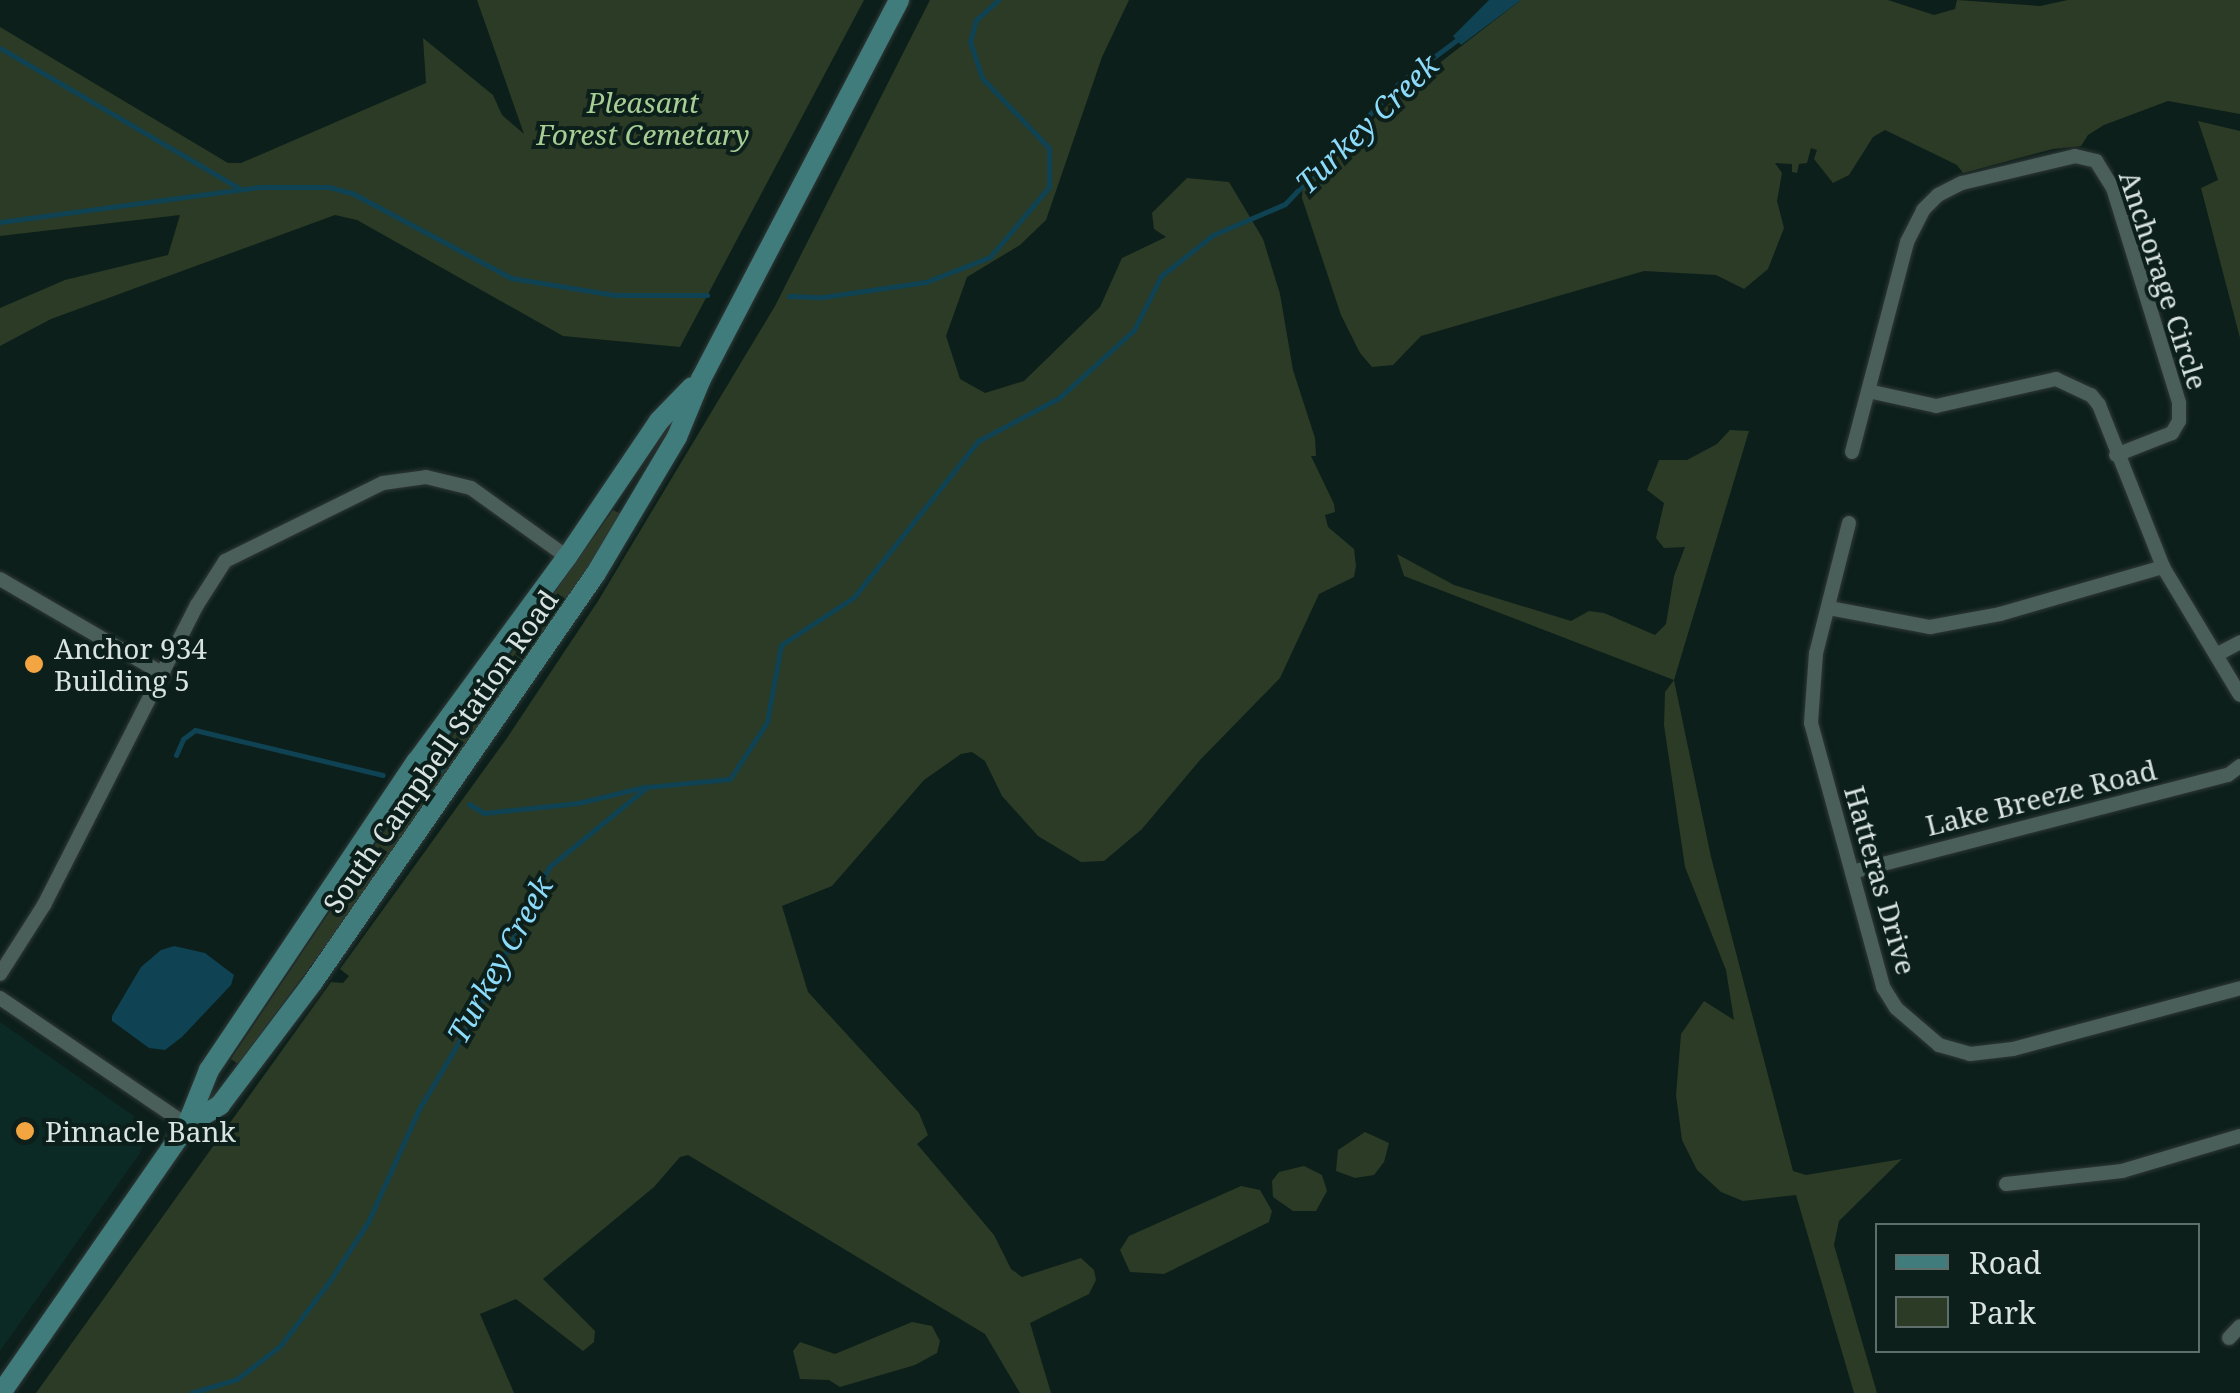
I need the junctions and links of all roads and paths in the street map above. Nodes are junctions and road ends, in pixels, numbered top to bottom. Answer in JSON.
{"nodes":[{"id":1,"x":899,"y":0,"type":"edge"},
{"id":2,"x":701,"y":379,"type":"junction"},
{"id":3,"x":1868,"y":391,"type":"junction"},
{"id":4,"x":1852,"y":452,"type":"dead end"},
{"id":5,"x":2116,"y":455,"type":"junction"},
{"id":6,"x":1850,"y":523,"type":"dead end"},
{"id":7,"x":567,"y":557,"type":"junction"},
{"id":8,"x":2164,"y":568,"type":"junction"},
{"id":9,"x":0,"y":580,"type":"edge"},
{"id":10,"x":1829,"y":608,"type":"junction"},
{"id":11,"x":2240,"y":642,"type":"edge"},
{"id":12,"x":2216,"y":654,"type":"junction"},
{"id":13,"x":163,"y":674,"type":"junction"},
{"id":14,"x":2240,"y":694,"type":"edge"},
{"id":15,"x":2240,"y":766,"type":"edge"},
{"id":16,"x":1852,"y":872,"type":"junction"},
{"id":17,"x":0,"y":974,"type":"edge"},
{"id":18,"x":2240,"y":988,"type":"edge"},
{"id":19,"x":0,"y":998,"type":"edge"},
{"id":20,"x":187,"y":1125,"type":"junction"},
{"id":21,"x":2240,"y":1136,"type":"edge"},
{"id":22,"x":2006,"y":1184,"type":"dead end"},
{"id":23,"x":2240,"y":1326,"type":"edge"},
{"id":24,"x":2229,"y":1338,"type":"dead end"},
{"id":25,"x":1,"y":1393,"type":"edge"}],
"edges":[{"from":1,"to":2,"type":"main road","name":"South Campbell Station Road"},
{"from":2,"to":7,"type":"main road","name":"South Campbell Station Road"},
{"from":2,"to":20,"type":"main road","name":"South Campbell Station Road"},
{"from":3,"to":4,"type":"street","name":"Anchorage Circle"},
{"from":3,"to":5,"type":"street"},
{"from":3,"to":5,"type":"street","name":"Anchorage Circle"},
{"from":5,"to":8,"type":"street"},
{"from":6,"to":10,"type":"street","name":"Hatteras Drive"},
{"from":7,"to":13,"type":"street"},
{"from":7,"to":20,"type":"main road","name":"South Campbell Station Road"},
{"from":8,"to":10,"type":"street"},
{"from":8,"to":12,"type":"street"},
{"from":9,"to":13,"type":"street"},
{"from":10,"to":16,"type":"street","name":"Hatteras Drive"},
{"from":11,"to":12,"type":"street"},
{"from":12,"to":14,"type":"street"},
{"from":13,"to":17,"type":"street"},
{"from":15,"to":16,"type":"street","name":"Lake Breeze Road"},
{"from":16,"to":18,"type":"street","name":"Hatteras Drive"},
{"from":19,"to":20,"type":"street"},
{"from":20,"to":25,"type":"main road","name":"South Campbell Station Road"},
{"from":21,"to":22,"type":"street"},
{"from":23,"to":24,"type":"street"}]}
